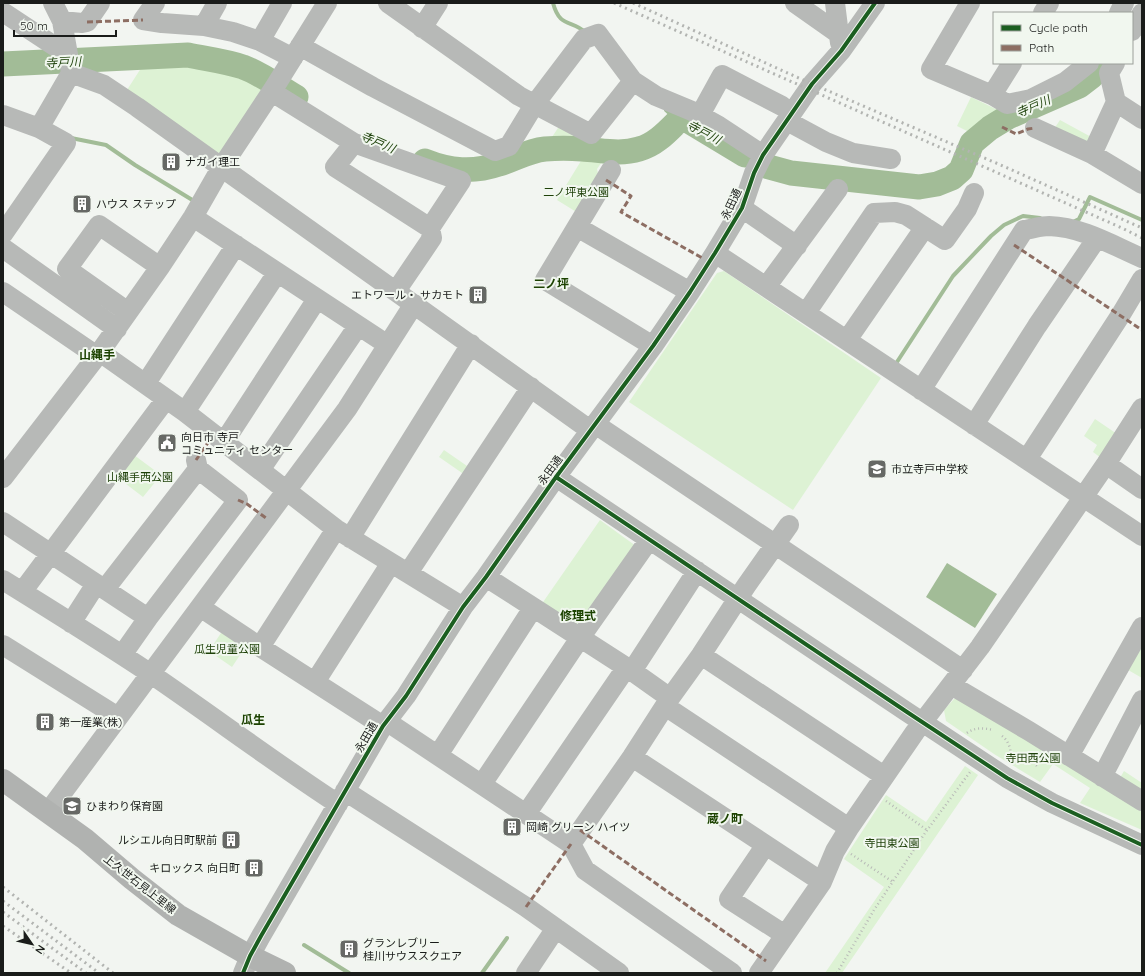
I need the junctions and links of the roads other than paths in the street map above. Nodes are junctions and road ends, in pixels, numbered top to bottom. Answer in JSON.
{"nodes":[{"id":1,"x":53,"y":3,"type":"edge"},
{"id":2,"x":100,"y":3,"type":"edge"},
{"id":3,"x":155,"y":3,"type":"edge"},
{"id":4,"x":217,"y":3,"type":"edge"},
{"id":5,"x":282,"y":3,"type":"edge"},
{"id":6,"x":327,"y":3,"type":"edge"},
{"id":7,"x":388,"y":3,"type":"edge"},
{"id":8,"x":438,"y":3,"type":"edge"},
{"id":9,"x":795,"y":3,"type":"edge"},
{"id":10,"x":835,"y":3,"type":"edge"},
{"id":11,"x":876,"y":3,"type":"edge"},
{"id":12,"x":970,"y":3,"type":"edge"},
{"id":13,"x":1049,"y":3,"type":"edge"},
{"id":14,"x":1124,"y":3,"type":"edge"},
{"id":15,"x":3,"y":12,"type":"edge"},
{"id":16,"x":1044,"y":12,"type":"edge"},
{"id":17,"x":1120,"y":12,"type":"edge"},
{"id":18,"x":1142,"y":13,"type":"edge"},
{"id":19,"x":62,"y":21,"type":"junction"},
{"id":20,"x":204,"y":26,"type":"junction"},
{"id":21,"x":422,"y":28,"type":"junction"},
{"id":22,"x":1133,"y":29,"type":"edge"},
{"id":23,"x":260,"y":41,"type":"junction"},
{"id":24,"x":840,"y":43,"type":"junction"},
{"id":25,"x":296,"y":52,"type":"junction"},
{"id":26,"x":69,"y":62,"type":"junction"},
{"id":27,"x":1011,"y":64,"type":"edge"},
{"id":28,"x":1088,"y":64,"type":"edge"},
{"id":29,"x":1114,"y":64,"type":"edge"},
{"id":30,"x":633,"y":80,"type":"junction"},
{"id":31,"x":275,"y":86,"type":"junction"},
{"id":32,"x":992,"y":95,"type":"junction"},
{"id":33,"x":1116,"y":102,"type":"junction"},
{"id":34,"x":534,"y":105,"type":"junction"},
{"id":35,"x":784,"y":114,"type":"junction"},
{"id":36,"x":700,"y":115,"type":"junction"},
{"id":37,"x":4,"y":118,"type":"edge"},
{"id":38,"x":1142,"y":119,"type":"edge"},
{"id":39,"x":39,"y":128,"type":"junction"},
{"id":40,"x":1035,"y":128,"type":"dead end"},
{"id":41,"x":354,"y":143,"type":"junction"},
{"id":42,"x":1092,"y":154,"type":"junction"},
{"id":43,"x":763,"y":155,"type":"junction"},
{"id":44,"x":891,"y":159,"type":"dead end"},
{"id":45,"x":221,"y":168,"type":"junction"},
{"id":46,"x":611,"y":170,"type":"dead end"},
{"id":47,"x":1142,"y":184,"type":"edge"},
{"id":48,"x":838,"y":189,"type":"dead end"},
{"id":49,"x":974,"y":193,"type":"dead end"},
{"id":50,"x":742,"y":208,"type":"junction"},
{"id":51,"x":193,"y":217,"type":"junction"},
{"id":52,"x":925,"y":226,"type":"junction"},
{"id":53,"x":577,"y":227,"type":"junction"},
{"id":54,"x":430,"y":228,"type":"junction"},
{"id":55,"x":3,"y":234,"type":"edge"},
{"id":56,"x":1097,"y":238,"type":"junction"},
{"id":57,"x":236,"y":245,"type":"junction"},
{"id":58,"x":797,"y":246,"type":"junction"},
{"id":59,"x":3,"y":248,"type":"edge"},
{"id":60,"x":715,"y":253,"type":"junction"},
{"id":61,"x":1142,"y":258,"type":"edge"},
{"id":62,"x":160,"y":267,"type":"junction"},
{"id":63,"x":278,"y":273,"type":"junction"},
{"id":64,"x":1142,"y":279,"type":"edge"},
{"id":65,"x":766,"y":287,"type":"junction"},
{"id":66,"x":396,"y":291,"type":"junction"},
{"id":67,"x":690,"y":292,"type":"junction"},
{"id":68,"x":4,"y":295,"type":"edge"},
{"id":69,"x":317,"y":299,"type":"junction"},
{"id":70,"x":414,"y":304,"type":"junction"},
{"id":71,"x":128,"y":312,"type":"junction"},
{"id":72,"x":806,"y":313,"type":"junction"},
{"id":73,"x":358,"y":326,"type":"junction"},
{"id":74,"x":117,"y":329,"type":"junction"},
{"id":75,"x":847,"y":340,"type":"junction"},
{"id":76,"x":471,"y":344,"type":"junction"},
{"id":77,"x":388,"y":345,"type":"junction"},
{"id":78,"x":653,"y":346,"type":"junction"},
{"id":79,"x":99,"y":354,"type":"junction"},
{"id":80,"x":146,"y":383,"type":"junction"},
{"id":81,"x":531,"y":387,"type":"junction"},
{"id":82,"x":921,"y":390,"type":"junction"},
{"id":83,"x":166,"y":399,"type":"junction"},
{"id":84,"x":1142,"y":410,"type":"edge"},
{"id":85,"x":185,"y":412,"type":"junction"},
{"id":86,"x":974,"y":425,"type":"junction"},
{"id":87,"x":592,"y":427,"type":"junction"},
{"id":88,"x":224,"y":442,"type":"junction"},
{"id":89,"x":1027,"y":459,"type":"junction"},
{"id":90,"x":1106,"y":464,"type":"junction"},
{"id":91,"x":260,"y":470,"type":"junction"},
{"id":92,"x":556,"y":477,"type":"junction"},
{"id":93,"x":3,"y":478,"type":"edge"},
{"id":94,"x":1142,"y":488,"type":"edge"},
{"id":95,"x":286,"y":490,"type":"junction"},
{"id":96,"x":1084,"y":496,"type":"junction"},
{"id":97,"x":3,"y":522,"type":"edge"},
{"id":98,"x":789,"y":525,"type":"dead end"},
{"id":99,"x":343,"y":534,"type":"junction"},
{"id":100,"x":1142,"y":536,"type":"edge"},
{"id":101,"x":649,"y":540,"type":"junction"},
{"id":102,"x":776,"y":545,"type":"junction"},
{"id":103,"x":51,"y":553,"type":"junction"},
{"id":104,"x":400,"y":568,"type":"junction"},
{"id":105,"x":697,"y":571,"type":"junction"},
{"id":106,"x":486,"y":577,"type":"junction"},
{"id":107,"x":3,"y":580,"type":"edge"},
{"id":108,"x":101,"y":587,"type":"junction"},
{"id":109,"x":22,"y":592,"type":"junction"},
{"id":110,"x":739,"y":599,"type":"junction"},
{"id":111,"x":200,"y":607,"type":"junction"},
{"id":112,"x":463,"y":607,"type":"junction"},
{"id":113,"x":533,"y":608,"type":"junction"},
{"id":114,"x":148,"y":618,"type":"junction"},
{"id":115,"x":71,"y":623,"type":"junction"},
{"id":116,"x":1142,"y":627,"type":"edge"},
{"id":117,"x":580,"y":638,"type":"junction"},
{"id":118,"x":3,"y":645,"type":"edge"},
{"id":119,"x":260,"y":647,"type":"junction"},
{"id":120,"x":701,"y":655,"type":"junction"},
{"id":121,"x":122,"y":656,"type":"junction"},
{"id":122,"x":629,"y":670,"type":"junction"},
{"id":123,"x":151,"y":674,"type":"junction"},
{"id":124,"x":957,"y":677,"type":"junction"},
{"id":125,"x":315,"y":682,"type":"junction"},
{"id":126,"x":1142,"y":700,"type":"edge"},
{"id":127,"x":668,"y":702,"type":"junction"},
{"id":128,"x":118,"y":717,"type":"junction"},
{"id":129,"x":923,"y":722,"type":"junction"},
{"id":130,"x":385,"y":724,"type":"junction"},
{"id":131,"x":438,"y":755,"type":"junction"},
{"id":132,"x":1069,"y":756,"type":"junction"},
{"id":133,"x":632,"y":757,"type":"junction"},
{"id":134,"x":884,"y":776,"type":"junction"},
{"id":135,"x":1102,"y":777,"type":"junction"},
{"id":136,"x":3,"y":780,"type":"edge"},
{"id":137,"x":482,"y":784,"type":"junction"},
{"id":138,"x":342,"y":798,"type":"junction"},
{"id":139,"x":1142,"y":801,"type":"edge"},
{"id":140,"x":48,"y":812,"type":"junction"},
{"id":141,"x":526,"y":814,"type":"junction"},
{"id":142,"x":849,"y":828,"type":"junction"},
{"id":143,"x":571,"y":844,"type":"junction"},
{"id":144,"x":1142,"y":845,"type":"edge"},
{"id":145,"x":765,"y":846,"type":"junction"},
{"id":146,"x":822,"y":882,"type":"junction"},
{"id":147,"x":556,"y":928,"type":"junction"},
{"id":148,"x":785,"y":935,"type":"junction"},
{"id":149,"x":246,"y":964,"type":"edge"},
{"id":150,"x":535,"y":970,"type":"edge"},
{"id":151,"x":285,"y":973,"type":"edge"},
{"id":152,"x":619,"y":973,"type":"edge"},
{"id":153,"x":732,"y":973,"type":"edge"},
{"id":154,"x":759,"y":973,"type":"edge"}],
"edges":[{"from":1,"to":19,"type":"street"},
{"from":2,"to":19,"type":"street"},
{"from":3,"to":20,"type":"street"},
{"from":4,"to":20,"type":"street"},
{"from":5,"to":23,"type":"street"},
{"from":6,"to":25,"type":"street"},
{"from":7,"to":21,"type":"street"},
{"from":8,"to":21,"type":"street"},
{"from":9,"to":24,"type":"street"},
{"from":10,"to":24,"type":"street"},
{"from":11,"to":24,"type":"street","name":"永田通"},
{"from":12,"to":32,"type":"street"},
{"from":13,"to":16,"type":"street"},
{"from":14,"to":17,"type":"street"},
{"from":15,"to":26,"type":"street"},
{"from":18,"to":22,"type":"street"},
{"from":19,"to":26,"type":"street"},
{"from":20,"to":23,"type":"street"},
{"from":21,"to":34,"type":"street"},
{"from":23,"to":25,"type":"street"},
{"from":24,"to":35,"type":"street","name":"永田通"},
{"from":25,"to":31,"type":"street"},
{"from":25,"to":34,"type":"street"},
{"from":26,"to":39,"type":"street"},
{"from":26,"to":45,"type":"street"},
{"from":27,"to":32,"type":"street"},
{"from":28,"to":32,"type":"street"},
{"from":29,"to":33,"type":"street"},
{"from":30,"to":34,"type":"street"},
{"from":30,"to":34,"type":"street"},
{"from":30,"to":36,"type":"street"},
{"from":31,"to":41,"type":"street"},
{"from":31,"to":45,"type":"street"},
{"from":33,"to":38,"type":"street"},
{"from":33,"to":42,"type":"street"},
{"from":35,"to":36,"type":"street"},
{"from":35,"to":43,"type":"street","name":"永田通"},
{"from":35,"to":44,"type":"street"},
{"from":36,"to":43,"type":"street"},
{"from":37,"to":39,"type":"street"},
{"from":39,"to":55,"type":"street"},
{"from":40,"to":42,"type":"street"},
{"from":41,"to":54,"type":"street"},
{"from":41,"to":54,"type":"street"},
{"from":42,"to":47,"type":"street"},
{"from":43,"to":50,"type":"street","name":"永田通"},
{"from":45,"to":51,"type":"street"},
{"from":45,"to":66,"type":"street"},
{"from":46,"to":53,"type":"street"},
{"from":48,"to":58,"type":"street"},
{"from":49,"to":52,"type":"street"},
{"from":50,"to":58,"type":"street"},
{"from":50,"to":60,"type":"street","name":"永田通"},
{"from":51,"to":57,"type":"street"},
{"from":51,"to":62,"type":"street"},
{"from":52,"to":72,"type":"street"},
{"from":52,"to":75,"type":"street"},
{"from":53,"to":67,"type":"street"},
{"from":53,"to":78,"type":"street"},
{"from":54,"to":66,"type":"street"},
{"from":56,"to":61,"type":"street"},
{"from":56,"to":82,"type":"street"},
{"from":56,"to":86,"type":"street"},
{"from":57,"to":63,"type":"street"},
{"from":57,"to":80,"type":"street"},
{"from":58,"to":65,"type":"street"},
{"from":59,"to":74,"type":"street"},
{"from":60,"to":65,"type":"street"},
{"from":60,"to":67,"type":"street","name":"永田通"},
{"from":62,"to":71,"type":"street"},
{"from":62,"to":71,"type":"street"},
{"from":63,"to":69,"type":"street"},
{"from":63,"to":85,"type":"street"},
{"from":64,"to":89,"type":"street"},
{"from":65,"to":72,"type":"street"},
{"from":66,"to":70,"type":"street"},
{"from":67,"to":78,"type":"street","name":"永田通"},
{"from":68,"to":79,"type":"street"},
{"from":69,"to":73,"type":"street"},
{"from":69,"to":88,"type":"street"},
{"from":70,"to":76,"type":"street"},
{"from":70,"to":77,"type":"street"},
{"from":71,"to":74,"type":"street"},
{"from":72,"to":75,"type":"street"},
{"from":73,"to":77,"type":"street"},
{"from":73,"to":91,"type":"street"},
{"from":74,"to":79,"type":"street"},
{"from":75,"to":82,"type":"street"},
{"from":76,"to":81,"type":"street"},
{"from":76,"to":99,"type":"street"},
{"from":77,"to":95,"type":"street"},
{"from":78,"to":87,"type":"street","name":"永田通"},
{"from":79,"to":80,"type":"street"},
{"from":79,"to":93,"type":"street"},
{"from":80,"to":83,"type":"street"},
{"from":81,"to":87,"type":"street"},
{"from":81,"to":104,"type":"street"},
{"from":82,"to":86,"type":"street"},
{"from":83,"to":85,"type":"street"},
{"from":83,"to":103,"type":"street"},
{"from":84,"to":90,"type":"street"},
{"from":85,"to":88,"type":"street"},
{"from":86,"to":89,"type":"street"},
{"from":87,"to":92,"type":"street","name":"永田通"},
{"from":87,"to":102,"type":"street"},
{"from":88,"to":91,"type":"street"},
{"from":89,"to":96,"type":"street"},
{"from":90,"to":94,"type":"street"},
{"from":90,"to":96,"type":"street"},
{"from":91,"to":95,"type":"street"},
{"from":92,"to":101,"type":"street"},
{"from":92,"to":106,"type":"street","name":"永田通"},
{"from":95,"to":99,"type":"street"},
{"from":95,"to":111,"type":"street"},
{"from":96,"to":100,"type":"street"},
{"from":96,"to":124,"type":"street"},
{"from":97,"to":103,"type":"street"},
{"from":98,"to":102,"type":"street"},
{"from":99,"to":104,"type":"street"},
{"from":99,"to":119,"type":"street"},
{"from":101,"to":105,"type":"street"},
{"from":101,"to":117,"type":"street"},
{"from":102,"to":110,"type":"street"},
{"from":102,"to":124,"type":"street"},
{"from":103,"to":108,"type":"street"},
{"from":103,"to":109,"type":"street"},
{"from":104,"to":112,"type":"street"},
{"from":104,"to":125,"type":"street"},
{"from":105,"to":110,"type":"street"},
{"from":105,"to":122,"type":"street"},
{"from":106,"to":112,"type":"street","name":"永田通"},
{"from":106,"to":113,"type":"street"},
{"from":107,"to":109,"type":"street"},
{"from":108,"to":114,"type":"street"},
{"from":108,"to":114,"type":"street"},
{"from":108,"to":115,"type":"street"},
{"from":109,"to":115,"type":"street"},
{"from":110,"to":120,"type":"street"},
{"from":110,"to":129,"type":"street"},
{"from":111,"to":119,"type":"street"},
{"from":111,"to":123,"type":"street"},
{"from":112,"to":130,"type":"street","name":"永田通"},
{"from":113,"to":117,"type":"street"},
{"from":113,"to":131,"type":"street"},
{"from":114,"to":121,"type":"street"},
{"from":115,"to":121,"type":"street"},
{"from":116,"to":132,"type":"street"},
{"from":117,"to":122,"type":"street"},
{"from":117,"to":137,"type":"street"},
{"from":118,"to":128,"type":"street"},
{"from":119,"to":125,"type":"street"},
{"from":120,"to":127,"type":"street"},
{"from":120,"to":134,"type":"street"},
{"from":121,"to":123,"type":"street"},
{"from":122,"to":127,"type":"street"},
{"from":122,"to":141,"type":"street"},
{"from":123,"to":128,"type":"street"},
{"from":123,"to":138,"type":"street"},
{"from":124,"to":129,"type":"street"},
{"from":124,"to":132,"type":"street"},
{"from":125,"to":130,"type":"street"},
{"from":126,"to":135,"type":"street"},
{"from":127,"to":133,"type":"street"},
{"from":127,"to":142,"type":"street"},
{"from":128,"to":140,"type":"street"},
{"from":129,"to":134,"type":"street"},
{"from":129,"to":144,"type":"street"},
{"from":130,"to":131,"type":"street"},
{"from":130,"to":138,"type":"street","name":"永田通"},
{"from":131,"to":137,"type":"street"},
{"from":132,"to":135,"type":"street"},
{"from":133,"to":143,"type":"street"},
{"from":133,"to":145,"type":"street"},
{"from":134,"to":142,"type":"street"},
{"from":135,"to":139,"type":"street"},
{"from":136,"to":140,"type":"main road","name":"上久世石見上里線"},
{"from":137,"to":141,"type":"street"},
{"from":138,"to":147,"type":"street"},
{"from":138,"to":149,"type":"street","name":"永田通"},
{"from":140,"to":149,"type":"main road","name":"上久世石見上里線"},
{"from":141,"to":143,"type":"street"},
{"from":142,"to":146,"type":"street"},
{"from":143,"to":153,"type":"street"},
{"from":145,"to":146,"type":"street"},
{"from":145,"to":148,"type":"street"},
{"from":146,"to":148,"type":"street"},
{"from":147,"to":150,"type":"street"},
{"from":147,"to":152,"type":"street"},
{"from":148,"to":154,"type":"street"},
{"from":149,"to":151,"type":"main road","name":"上久世石見上里線"}]}
